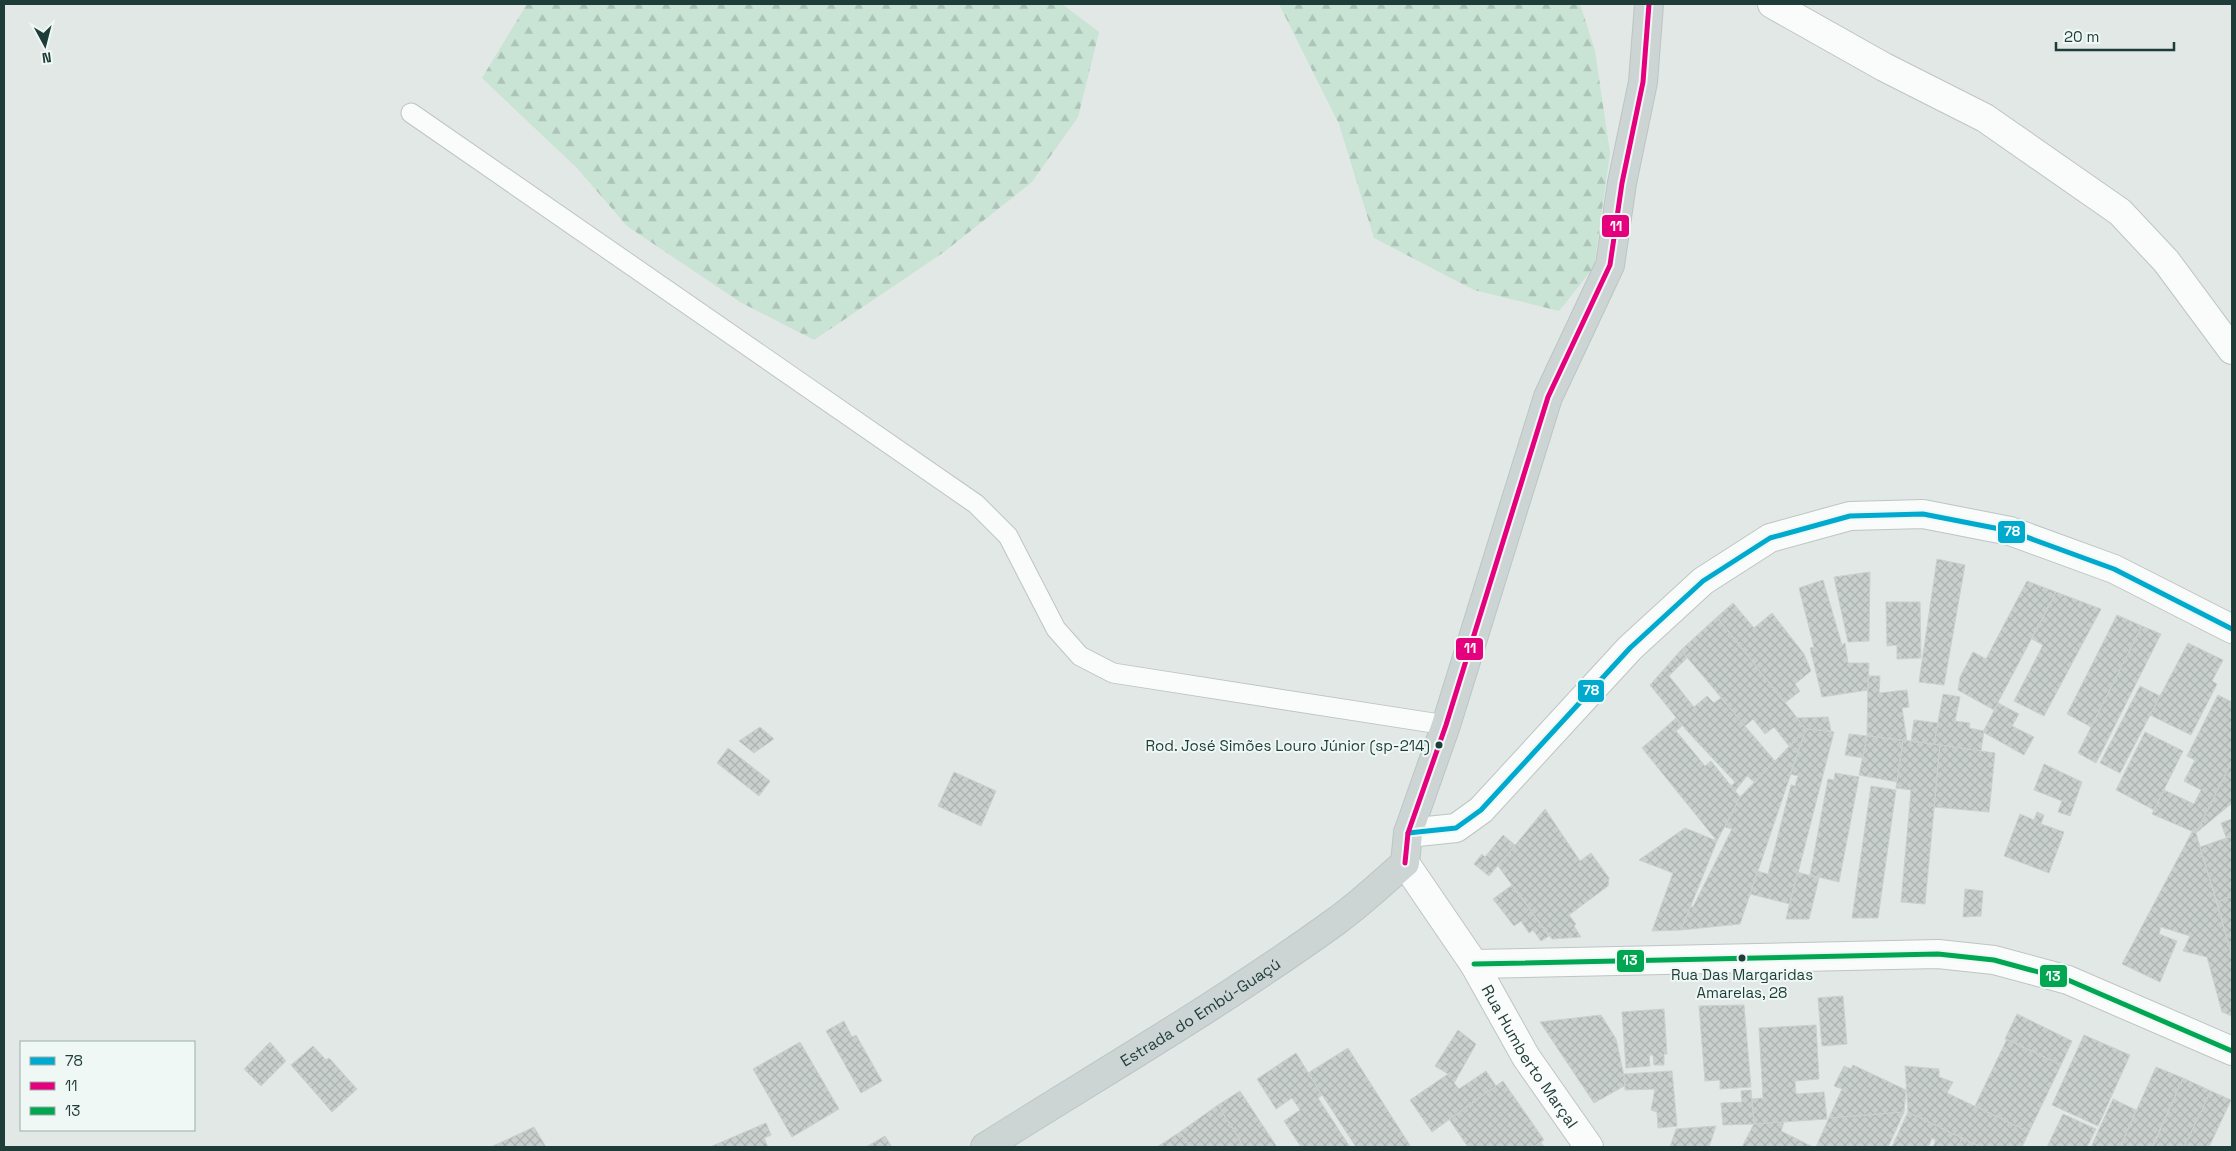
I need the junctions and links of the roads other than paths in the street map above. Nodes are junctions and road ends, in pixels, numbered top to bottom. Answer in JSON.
{"nodes":[{"id":1,"x":1650,"y":4,"type":"edge"},
{"id":2,"x":1772,"y":4,"type":"edge"},
{"id":3,"x":411,"y":112,"type":"dead end"},
{"id":4,"x":2232,"y":350,"type":"edge"},
{"id":5,"x":2232,"y":629,"type":"edge"},
{"id":6,"x":1446,"y":725,"type":"junction"},
{"id":7,"x":1408,"y":833,"type":"junction"},
{"id":8,"x":1405,"y":863,"type":"junction"},
{"id":9,"x":1474,"y":964,"type":"junction"},
{"id":10,"x":2232,"y":1051,"type":"edge"},
{"id":11,"x":986,"y":1147,"type":"edge"},
{"id":12,"x":1589,"y":1147,"type":"edge"}],
"edges":[{"from":1,"to":6,"type":"main road"},
{"from":2,"to":4,"type":"street"},
{"from":3,"to":6,"type":"lane"},
{"from":5,"to":7,"type":"street"},
{"from":6,"to":7,"type":"main road"},
{"from":7,"to":8,"type":"main road"},
{"from":8,"to":9,"type":"street","name":"Rua Humberto Marçal"},
{"from":8,"to":11,"type":"main road","name":"Estrada do Embú-Guaçú"},
{"from":9,"to":10,"type":"street"},
{"from":9,"to":12,"type":"street","name":"Rua Humberto Marçal"}]}
